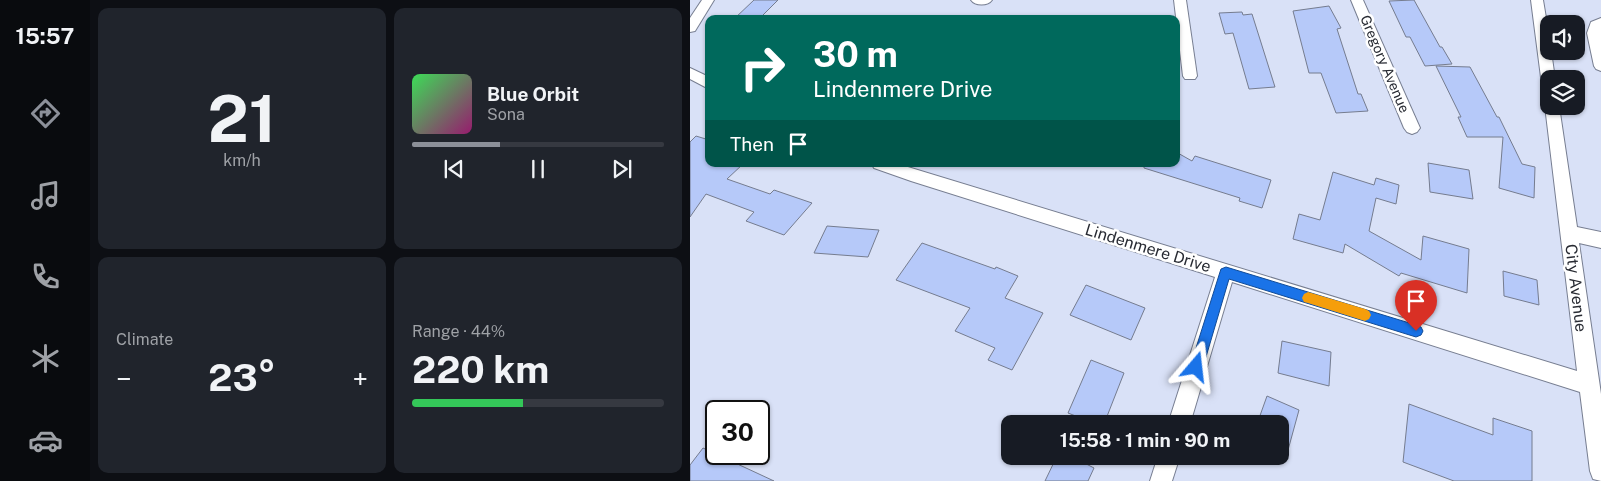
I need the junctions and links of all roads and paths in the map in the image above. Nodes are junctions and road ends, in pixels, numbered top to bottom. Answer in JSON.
{"nodes":[{"id":1,"x":708,"y":0,"type":"edge"},
{"id":2,"x":978,"y":0,"type":"edge"},
{"id":3,"x":986,"y":0,"type":"edge"},
{"id":4,"x":1180,"y":0,"type":"edge"},
{"id":5,"x":1357,"y":0,"type":"edge"},
{"id":6,"x":1537,"y":0,"type":"edge"},
{"id":7,"x":1601,"y":22,"type":"edge"},
{"id":8,"x":690,"y":28,"type":"edge"},
{"id":9,"x":1601,"y":66,"type":"edge"},
{"id":10,"x":1547,"y":70,"type":"edge"},
{"id":11,"x":690,"y":73,"type":"edge"},
{"id":12,"x":1190,"y":76,"type":"dead end"},
{"id":13,"x":705,"y":82,"type":"edge"},
{"id":14,"x":1553,"y":115,"type":"edge"},
{"id":15,"x":1412,"y":128,"type":"dead end"},
{"id":16,"x":888,"y":167,"type":"edge"},
{"id":17,"x":1569,"y":233,"type":"junction"},
{"id":18,"x":1601,"y":240,"type":"edge"},
{"id":19,"x":1226,"y":272,"type":"junction"},
{"id":20,"x":1588,"y":384,"type":"junction"},
{"id":21,"x":1182,"y":415,"type":"edge"},
{"id":22,"x":1166,"y":465,"type":"edge"},
{"id":23,"x":1601,"y":470,"type":"edge"},
{"id":24,"x":1161,"y":481,"type":"edge"}],
"edges":[{"from":1,"to":8,"type":"street"},
{"from":2,"to":3,"type":"street"},
{"from":4,"to":12,"type":"street"},
{"from":5,"to":15,"type":"street","name":"Gregory Avenue"},
{"from":6,"to":10,"type":"street"},
{"from":7,"to":9,"type":"street"},
{"from":11,"to":13,"type":"street"},
{"from":14,"to":17,"type":"street","name":"City Avenue"},
{"from":16,"to":19,"type":"street","name":"Lindenmere Drive"},
{"from":17,"to":18,"type":"street"},
{"from":17,"to":20,"type":"street","name":"City Avenue"},
{"from":19,"to":20,"type":"street","name":"Lindenmere Drive"},
{"from":19,"to":21,"type":"street"},
{"from":20,"to":23,"type":"street","name":"City Avenue"},
{"from":22,"to":24,"type":"street"}]}
